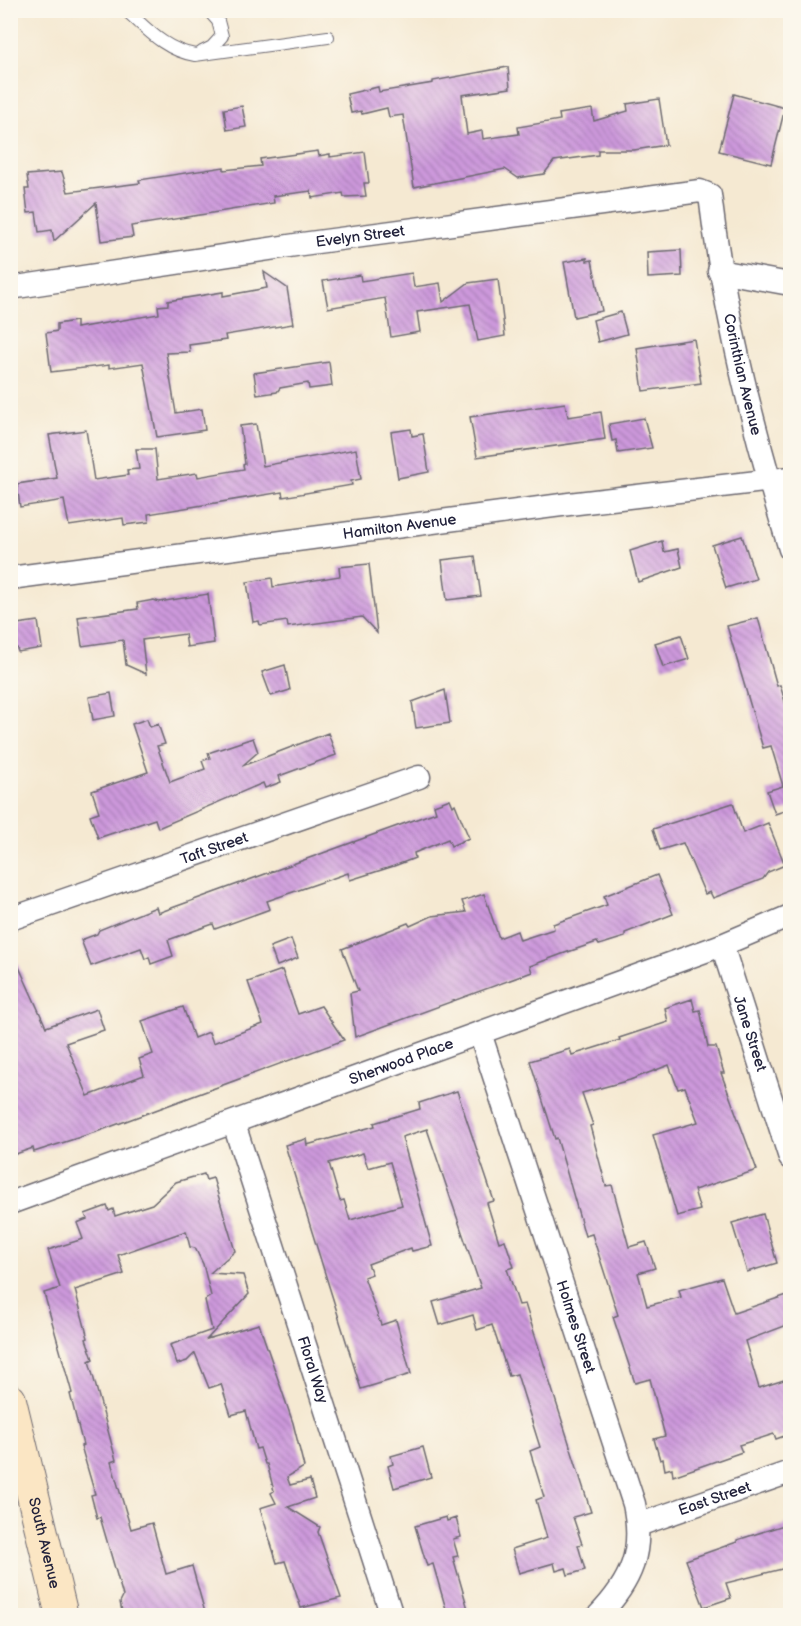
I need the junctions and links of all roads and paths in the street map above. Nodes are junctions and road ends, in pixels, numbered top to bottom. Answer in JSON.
{"nodes":[{"id":1,"x":127,"y":11,"type":"edge"},
{"id":2,"x":210,"y":12,"type":"dead end"},
{"id":3,"x":328,"y":37,"type":"dead end"},
{"id":4,"x":195,"y":55,"type":"junction"},
{"id":5,"x":710,"y":195,"type":"joint"},
{"id":6,"x":719,"y":271,"type":"junction"},
{"id":7,"x":790,"y":284,"type":"edge"},
{"id":8,"x":10,"y":288,"type":"edge"},
{"id":9,"x":780,"y":480,"type":"edge"},
{"id":10,"x":790,"y":549,"type":"edge"},
{"id":11,"x":10,"y":578,"type":"edge"},
{"id":12,"x":419,"y":777,"type":"dead end"},
{"id":13,"x":790,"y":916,"type":"edge"},
{"id":14,"x":10,"y":919,"type":"edge"},
{"id":15,"x":722,"y":945,"type":"junction"},
{"id":16,"x":480,"y":1033,"type":"junction"},
{"id":17,"x":234,"y":1124,"type":"junction"},
{"id":18,"x":790,"y":1158,"type":"edge"},
{"id":19,"x":10,"y":1203,"type":"edge"},
{"id":20,"x":10,"y":1400,"type":"edge"},
{"id":21,"x":790,"y":1472,"type":"edge"},
{"id":22,"x":638,"y":1525,"type":"junction"},
{"id":23,"x":62,"y":1616,"type":"edge"},
{"id":24,"x":392,"y":1616,"type":"edge"},
{"id":25,"x":598,"y":1616,"type":"edge"}],
"edges":[{"from":1,"to":4,"type":"lane"},
{"from":2,"to":4,"type":"lane"},
{"from":3,"to":4,"type":"lane"},
{"from":5,"to":6,"type":"street","name":"Corinthian Avenue"},
{"from":5,"to":8,"type":"street","name":"Evelyn Street"},
{"from":6,"to":7,"type":"street"},
{"from":6,"to":9,"type":"street","name":"Corinthian Avenue"},
{"from":9,"to":10,"type":"street","name":"Corinthian Avenue"},
{"from":9,"to":11,"type":"street","name":"Hamilton Avenue"},
{"from":12,"to":14,"type":"street","name":"Taft Street"},
{"from":13,"to":15,"type":"street","name":"Sherwood Place"},
{"from":15,"to":16,"type":"street","name":"Sherwood Place"},
{"from":15,"to":18,"type":"street","name":"Jane Street"},
{"from":16,"to":17,"type":"street","name":"Sherwood Place"},
{"from":16,"to":22,"type":"street","name":"Holmes Street"},
{"from":17,"to":19,"type":"street","name":"Sherwood Place"},
{"from":17,"to":24,"type":"street","name":"Floral Way"},
{"from":20,"to":23,"type":"main road","name":"South Avenue"},
{"from":21,"to":22,"type":"street","name":"East Street"},
{"from":22,"to":25,"type":"street","name":"Holmes Street"}]}
